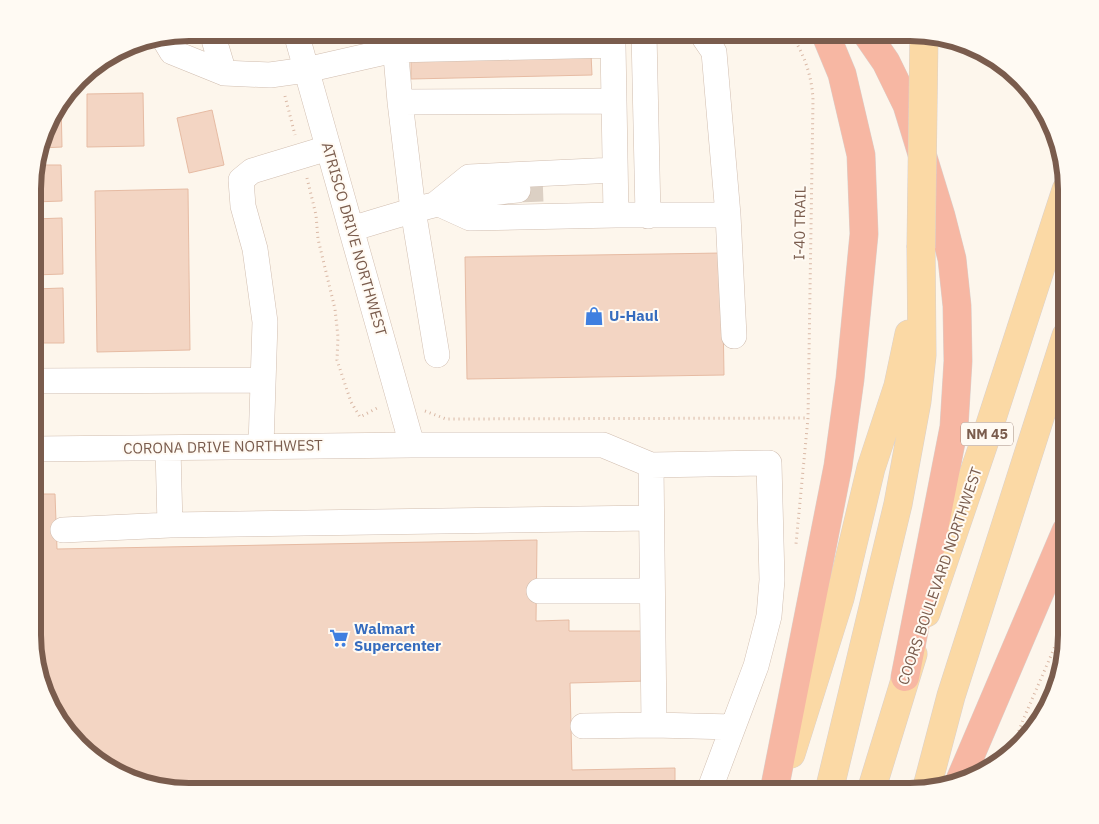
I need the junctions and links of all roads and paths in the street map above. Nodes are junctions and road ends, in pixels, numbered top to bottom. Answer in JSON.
{"nodes":[{"id":1,"x":215,"y":42,"type":"edge"},
{"id":2,"x":299,"y":42,"type":"edge"},
{"id":3,"x":391,"y":42,"type":"edge"},
{"id":4,"x":394,"y":42,"type":"edge"},
{"id":5,"x":613,"y":42,"type":"edge"},
{"id":6,"x":644,"y":42,"type":"edge"},
{"id":7,"x":707,"y":42,"type":"edge"},
{"id":8,"x":795,"y":42,"type":"edge"},
{"id":9,"x":829,"y":42,"type":"edge"},
{"id":10,"x":872,"y":42,"type":"edge"},
{"id":11,"x":167,"y":43,"type":"edge"},
{"id":12,"x":924,"y":43,"type":"edge"},
{"id":13,"x":306,"y":70,"type":"junction"},
{"id":14,"x":224,"y":73,"type":"junction"},
{"id":15,"x":279,"y":74,"type":"junction"},
{"id":16,"x":614,"y":101,"type":"junction"},
{"id":17,"x":400,"y":102,"type":"junction"},
{"id":18,"x":328,"y":148,"type":"junction"},
{"id":19,"x":301,"y":156,"type":"junction"},
{"id":20,"x":615,"y":179,"type":"junction"},
{"id":21,"x":545,"y":189,"type":"tunnel mouth"},
{"id":22,"x":518,"y":190,"type":"tunnel mouth"},
{"id":23,"x":437,"y":203,"type":"junction"},
{"id":24,"x":413,"y":210,"type":"junction"},
{"id":25,"x":616,"y":215,"type":"junction"},
{"id":26,"x":728,"y":215,"type":"junction"},
{"id":27,"x":1058,"y":215,"type":"edge"},
{"id":28,"x":648,"y":216,"type":"junction"},
{"id":29,"x":351,"y":228,"type":"junction"},
{"id":30,"x":921,"y":279,"type":"junction"},
{"id":31,"x":734,"y":336,"type":"dead end"},
{"id":32,"x":437,"y":355,"type":"dead end"},
{"id":33,"x":1058,"y":362,"type":"edge"},
{"id":34,"x":263,"y":380,"type":"junction"},
{"id":35,"x":41,"y":381,"type":"edge"},
{"id":36,"x":402,"y":408,"type":"junction"},
{"id":37,"x":412,"y":445,"type":"junction"},
{"id":38,"x":261,"y":446,"type":"junction"},
{"id":39,"x":168,"y":448,"type":"junction"},
{"id":40,"x":42,"y":449,"type":"edge"},
{"id":41,"x":651,"y":465,"type":"junction"},
{"id":42,"x":651,"y":518,"type":"junction"},
{"id":43,"x":170,"y":525,"type":"junction"},
{"id":44,"x":62,"y":530,"type":"dead end"},
{"id":45,"x":1057,"y":551,"type":"edge"},
{"id":46,"x":539,"y":591,"type":"dead end"},
{"id":47,"x":652,"y":591,"type":"junction"},
{"id":48,"x":1057,"y":642,"type":"edge"},
{"id":49,"x":904,"y":678,"type":"junction"},
{"id":50,"x":993,"y":701,"type":"junction"},
{"id":51,"x":654,"y":725,"type":"junction"},
{"id":52,"x":583,"y":726,"type":"dead end"},
{"id":53,"x":733,"y":727,"type":"junction"},
{"id":54,"x":1017,"y":736,"type":"edge"},
{"id":55,"x":985,"y":762,"type":"edge"},
{"id":56,"x":963,"y":772,"type":"edge"},
{"id":57,"x":929,"y":781,"type":"edge"},
{"id":58,"x":712,"y":783,"type":"edge"},
{"id":59,"x":776,"y":783,"type":"edge"},
{"id":60,"x":782,"y":783,"type":"edge"},
{"id":61,"x":831,"y":783,"type":"edge"},
{"id":62,"x":874,"y":783,"type":"edge"}],
"edges":[{"from":1,"to":14,"type":"street"},
{"from":2,"to":13,"type":"street","name":"ATRISCO DRIVE NORTHWEST"},
{"from":3,"to":13,"type":"street"},
{"from":4,"to":17,"type":"street"},
{"from":5,"to":16,"type":"street"},
{"from":6,"to":28,"type":"street"},
{"from":7,"to":26,"type":"street"},
{"from":8,"to":36,"type":"path","name":"I-40 TRAIL"},
{"from":9,"to":59,"type":"highway"},
{"from":10,"to":49,"type":"highway"},
{"from":11,"to":14,"type":"street"},
{"from":12,"to":30,"type":"main road","bridge":true},
{"from":13,"to":15,"type":"street"},
{"from":13,"to":18,"type":"street","name":"ATRISCO DRIVE NORTHWEST"},
{"from":14,"to":15,"type":"street"},
{"from":15,"to":19,"type":"path"},
{"from":16,"to":17,"type":"street"},
{"from":16,"to":20,"type":"street"},
{"from":17,"to":24,"type":"street"},
{"from":18,"to":19,"type":"street"},
{"from":18,"to":29,"type":"street","name":"ATRISCO DRIVE NORTHWEST"},
{"from":19,"to":34,"type":"street"},
{"from":19,"to":36,"type":"path"},
{"from":20,"to":21,"type":"street"},
{"from":20,"to":23,"type":"street"},
{"from":20,"to":25,"type":"street"},
{"from":22,"to":23,"type":"street"},
{"from":23,"to":24,"type":"street"},
{"from":23,"to":25,"type":"street"},
{"from":24,"to":29,"type":"street"},
{"from":24,"to":32,"type":"street"},
{"from":25,"to":28,"type":"street"},
{"from":26,"to":28,"type":"street"},
{"from":26,"to":31,"type":"street"},
{"from":27,"to":49,"type":"main road","name":"COORS BOULEVARD NORTHWEST","number":"NM 45"},
{"from":29,"to":36,"type":"street","name":"ATRISCO DRIVE NORTHWEST"},
{"from":30,"to":60,"type":"main road"},
{"from":30,"to":61,"type":"main road"},
{"from":33,"to":57,"type":"main road","number":"NM 45"},
{"from":34,"to":35,"type":"street"},
{"from":34,"to":38,"type":"street"},
{"from":36,"to":37,"type":"street","name":"ATRISCO DRIVE NORTHWEST"},
{"from":37,"to":38,"type":"street","name":"CORONA DRIVE NORTHWEST"},
{"from":37,"to":41,"type":"street","name":"CORONA DRIVE NORTHWEST"},
{"from":38,"to":39,"type":"street","name":"CORONA DRIVE NORTHWEST"},
{"from":39,"to":40,"type":"street","name":"CORONA DRIVE NORTHWEST"},
{"from":39,"to":43,"type":"street"},
{"from":41,"to":42,"type":"street"},
{"from":41,"to":53,"type":"street"},
{"from":42,"to":43,"type":"street"},
{"from":42,"to":47,"type":"street"},
{"from":43,"to":44,"type":"street"},
{"from":45,"to":50,"type":"highway"},
{"from":46,"to":47,"type":"street"},
{"from":47,"to":51,"type":"street"},
{"from":48,"to":54,"type":"path"},
{"from":49,"to":62,"type":"main road","name":"COORS BOULEVARD NORTHWEST","number":"NM 45"},
{"from":50,"to":55,"type":"highway"},
{"from":50,"to":56,"type":"highway"},
{"from":51,"to":52,"type":"street"},
{"from":51,"to":53,"type":"street"},
{"from":53,"to":58,"type":"street"}]}
